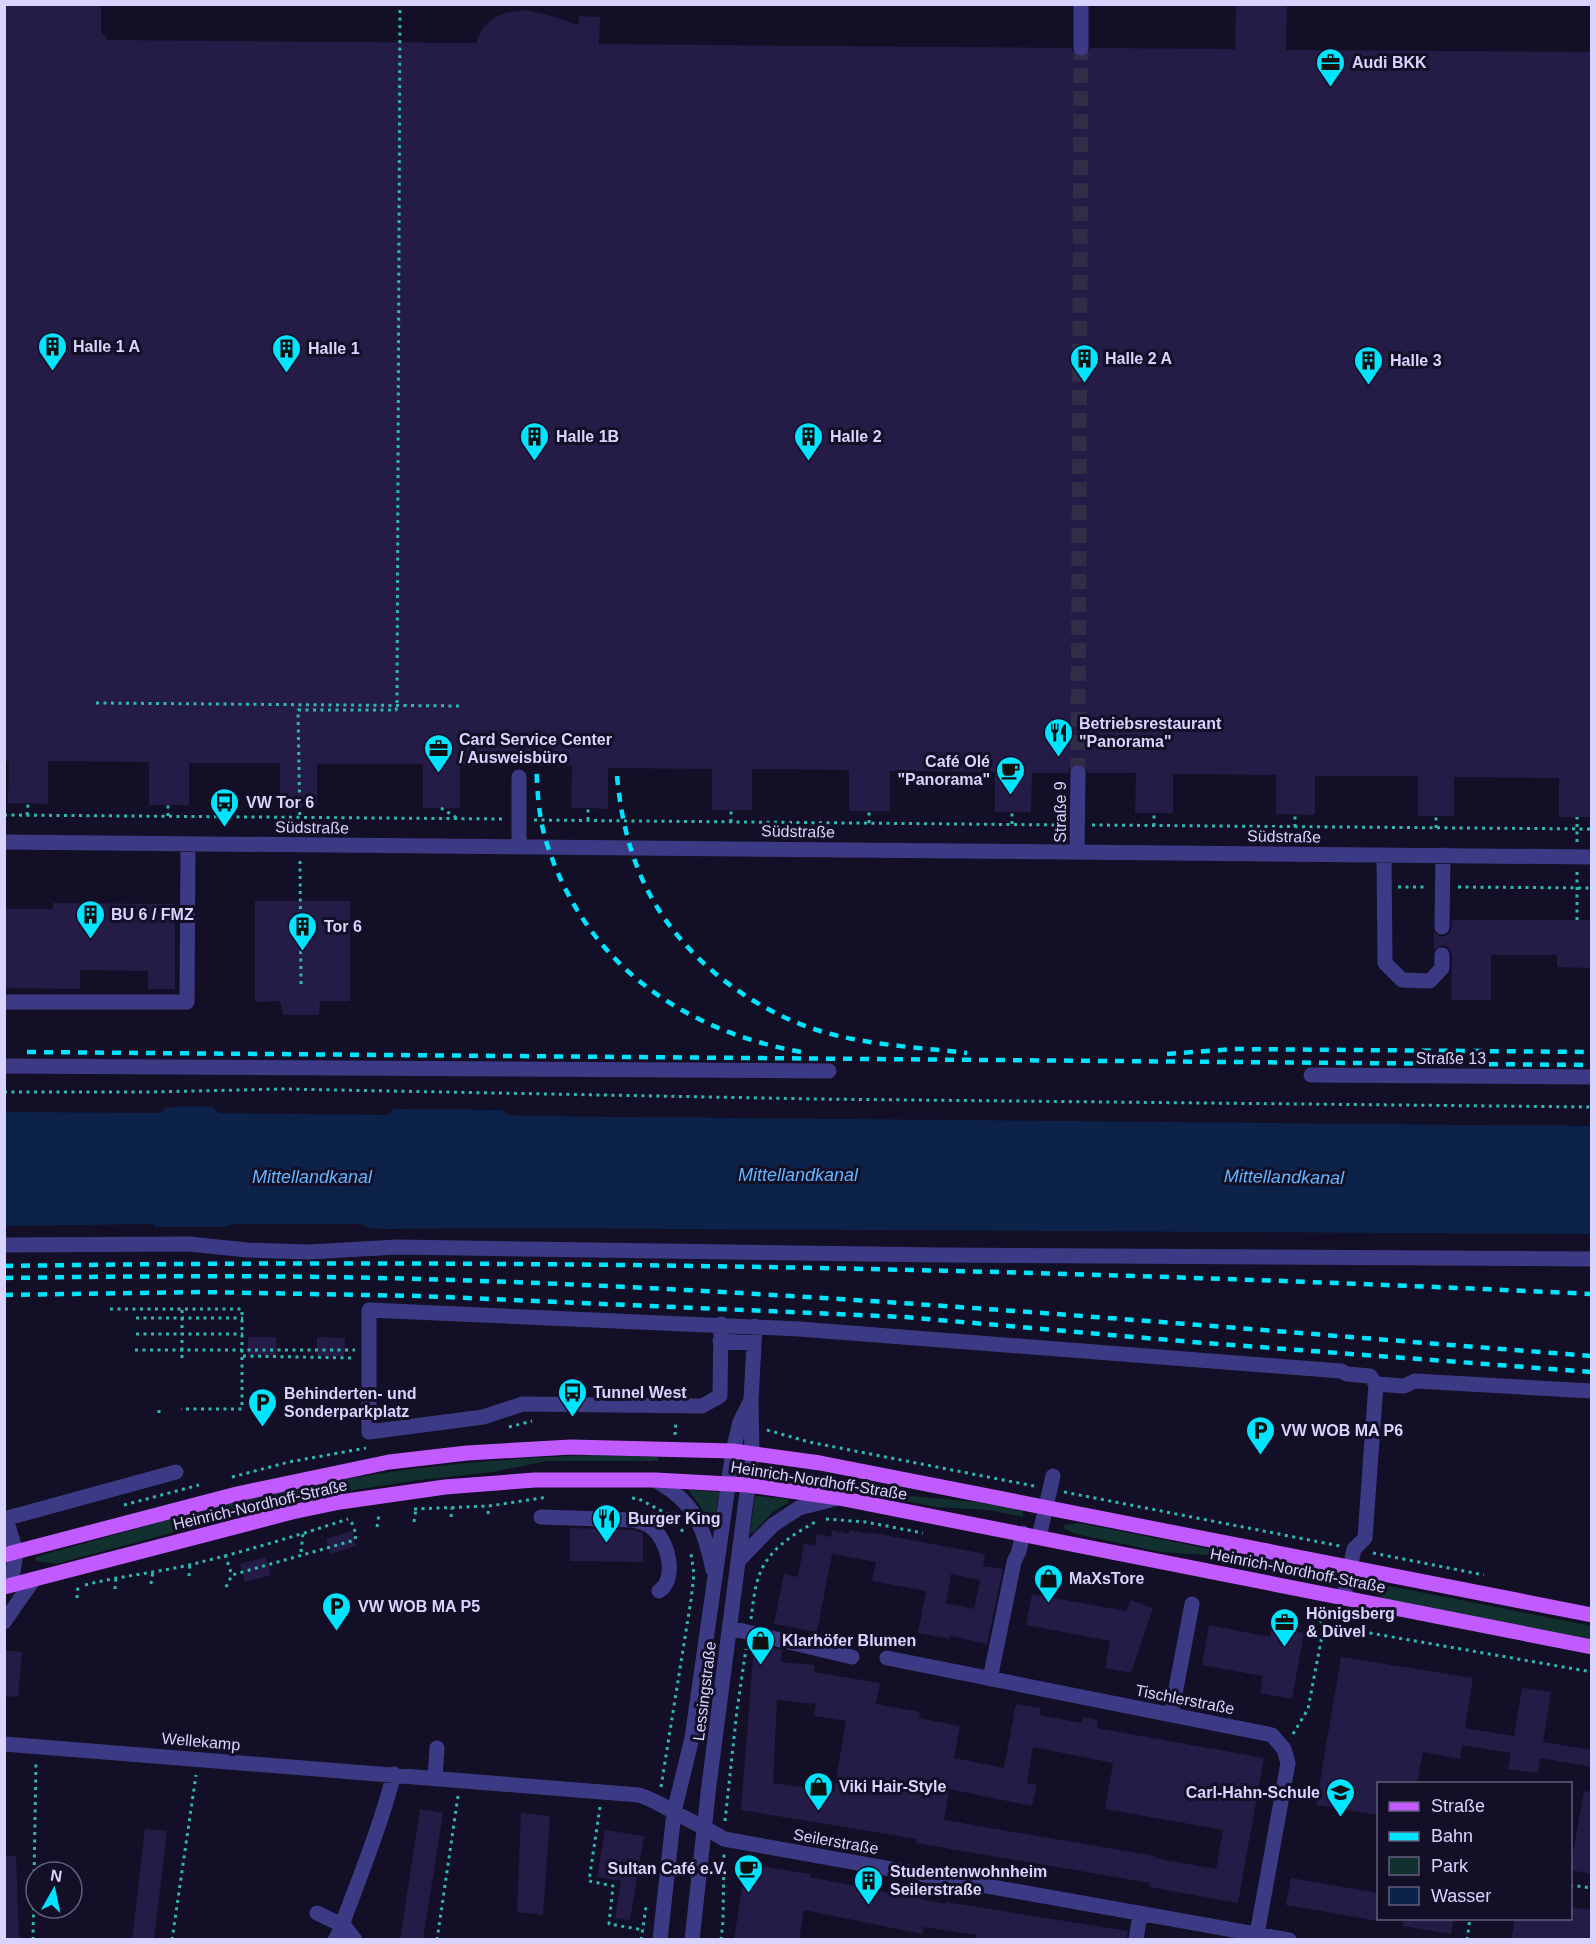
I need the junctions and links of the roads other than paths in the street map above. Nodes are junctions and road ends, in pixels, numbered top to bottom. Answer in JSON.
{"nodes":[{"id":1,"x":1082,"y":4,"type":"edge"},
{"id":2,"x":1081,"y":48,"type":"tunnel mouth"},
{"id":3,"x":1078,"y":773,"type":"tunnel mouth"},
{"id":4,"x":519,"y":777,"type":"dead end"},
{"id":5,"x":4,"y":842,"type":"edge"},
{"id":6,"x":188,"y":844,"type":"junction"},
{"id":7,"x":519,"y":847,"type":"junction"},
{"id":8,"x":1077,"y":852,"type":"junction"},
{"id":9,"x":1384,"y":855,"type":"junction"},
{"id":10,"x":1443,"y":855,"type":"junction"},
{"id":11,"x":1592,"y":857,"type":"edge"},
{"id":12,"x":1442,"y":927,"type":"dead end"},
{"id":13,"x":1442,"y":954,"type":"dead end"},
{"id":14,"x":4,"y":1002,"type":"edge"},
{"id":15,"x":4,"y":1066,"type":"edge"},
{"id":16,"x":829,"y":1071,"type":"dead end"},
{"id":17,"x":1311,"y":1075,"type":"dead end"},
{"id":18,"x":1592,"y":1077,"type":"edge"},
{"id":19,"x":4,"y":1245,"type":"edge"},
{"id":20,"x":1592,"y":1259,"type":"edge"},
{"id":21,"x":721,"y":1324,"type":"junction"},
{"id":22,"x":755,"y":1326,"type":"junction"},
{"id":23,"x":720,"y":1341,"type":"junction"},
{"id":24,"x":754,"y":1343,"type":"junction"},
{"id":25,"x":1376,"y":1384,"type":"junction"},
{"id":26,"x":1592,"y":1391,"type":"edge"},
{"id":27,"x":751,"y":1400,"type":"junction"},
{"id":28,"x":733,"y":1451,"type":"junction"},
{"id":29,"x":752,"y":1454,"type":"junction"},
{"id":30,"x":176,"y":1472,"type":"dead end"},
{"id":31,"x":1053,"y":1476,"type":"dead end"},
{"id":32,"x":656,"y":1480,"type":"junction"},
{"id":33,"x":729,"y":1484,"type":"junction"},
{"id":34,"x":748,"y":1485,"type":"junction"},
{"id":35,"x":839,"y":1498,"type":"junction"},
{"id":36,"x":1046,"y":1507,"type":"junction"},
{"id":37,"x":541,"y":1517,"type":"dead end"},
{"id":38,"x":5,"y":1519,"type":"edge"},
{"id":39,"x":1023,"y":1533,"type":"junction"},
{"id":40,"x":1039,"y":1537,"type":"junction"},
{"id":41,"x":10,"y":1553,"type":"edge"},
{"id":42,"x":739,"y":1560,"type":"junction"},
{"id":43,"x":1349,"y":1568,"type":"junction"},
{"id":44,"x":715,"y":1578,"type":"junction"},
{"id":45,"x":34,"y":1579,"type":"junction"},
{"id":46,"x":8,"y":1586,"type":"edge"},
{"id":47,"x":659,"y":1591,"type":"dead end"},
{"id":48,"x":1344,"y":1597,"type":"junction"},
{"id":49,"x":1192,"y":1604,"type":"dead end"},
{"id":50,"x":1592,"y":1615,"type":"edge"},
{"id":51,"x":4,"y":1622,"type":"edge"},
{"id":52,"x":730,"y":1628,"type":"junction"},
{"id":53,"x":1592,"y":1647,"type":"edge"},
{"id":54,"x":852,"y":1657,"type":"dead end"},
{"id":55,"x":887,"y":1658,"type":"dead end"},
{"id":56,"x":990,"y":1679,"type":"junction"},
{"id":57,"x":1171,"y":1715,"type":"junction"},
{"id":58,"x":4,"y":1744,"type":"edge"},
{"id":59,"x":437,"y":1748,"type":"dead end"},
{"id":60,"x":394,"y":1774,"type":"junction"},
{"id":61,"x":435,"y":1778,"type":"junction"},
{"id":62,"x":674,"y":1812,"type":"junction"},
{"id":63,"x":705,"y":1827,"type":"junction"},
{"id":64,"x":317,"y":1913,"type":"dead end"},
{"id":65,"x":1140,"y":1914,"type":"junction"},
{"id":66,"x":344,"y":1926,"type":"junction"},
{"id":67,"x":1257,"y":1934,"type":"junction"},
{"id":68,"x":661,"y":1936,"type":"edge"},
{"id":69,"x":335,"y":1940,"type":"edge"},
{"id":70,"x":355,"y":1940,"type":"edge"},
{"id":71,"x":692,"y":1940,"type":"edge"},
{"id":72,"x":1136,"y":1940,"type":"edge"},
{"id":73,"x":1289,"y":1940,"type":"edge"}],
"edges":[{"from":1,"to":2,"type":"street"},
{"from":3,"to":8,"type":"street","name":"Straße 9"},
{"from":4,"to":7,"type":"street"},
{"from":5,"to":6,"type":"street","name":"Südstraße"},
{"from":6,"to":7,"type":"street","name":"Südstraße"},
{"from":6,"to":14,"type":"street"},
{"from":7,"to":8,"type":"street","name":"Südstraße"},
{"from":8,"to":9,"type":"street","name":"Südstraße"},
{"from":9,"to":10,"type":"street","name":"Südstraße"},
{"from":9,"to":13,"type":"street"},
{"from":10,"to":11,"type":"street","name":"Südstraße"},
{"from":10,"to":12,"type":"street"},
{"from":15,"to":16,"type":"street"},
{"from":17,"to":18,"type":"street","name":"Straße 13"},
{"from":19,"to":20,"type":"street"},
{"from":21,"to":22,"type":"street"},
{"from":21,"to":23,"type":"street"},
{"from":21,"to":23,"type":"street"},
{"from":22,"to":24,"type":"street","name":"Lessingstraße"},
{"from":22,"to":25,"type":"street"},
{"from":23,"to":24,"type":"street"},
{"from":24,"to":27,"type":"street","name":"Lessingstraße"},
{"from":25,"to":26,"type":"street"},
{"from":25,"to":43,"type":"street"},
{"from":27,"to":28,"type":"street","name":"Lessingstraße"},
{"from":27,"to":29,"type":"street","name":"Lessingstraße"},
{"from":28,"to":29,"type":"main road","name":"Heinrich-Nordhoff-Straße"},
{"from":28,"to":33,"type":"street","name":"Lessingstraße"},
{"from":28,"to":41,"type":"main road","name":"Heinrich-Nordhoff-Straße"},
{"from":29,"to":34,"type":"street","name":"Lessingstraße"},
{"from":29,"to":36,"type":"main road","name":"Heinrich-Nordhoff-Straße"},
{"from":30,"to":38,"type":"street"},
{"from":31,"to":36,"type":"street"},
{"from":32,"to":33,"type":"main road","name":"Heinrich-Nordhoff-Straße"},
{"from":32,"to":44,"type":"street","name":"Lessingstraße"},
{"from":32,"to":45,"type":"main road","name":"Heinrich-Nordhoff-Straße"},
{"from":33,"to":34,"type":"main road","name":"Heinrich-Nordhoff-Straße"},
{"from":33,"to":44,"type":"street","name":"Lessingstraße"},
{"from":34,"to":35,"type":"main road","name":"Heinrich-Nordhoff-Straße"},
{"from":34,"to":42,"type":"street","name":"Lessingstraße"},
{"from":35,"to":39,"type":"main road","name":"Heinrich-Nordhoff-Straße"},
{"from":35,"to":42,"type":"street"},
{"from":36,"to":40,"type":"street"},
{"from":36,"to":43,"type":"main road","name":"Heinrich-Nordhoff-Straße"},
{"from":37,"to":47,"type":"street"},
{"from":38,"to":41,"type":"street"},
{"from":39,"to":40,"type":"main road","name":"Heinrich-Nordhoff-Straße"},
{"from":39,"to":56,"type":"street"},
{"from":40,"to":48,"type":"main road","name":"Heinrich-Nordhoff-Straße"},
{"from":41,"to":46,"type":"street"},
{"from":42,"to":52,"type":"street","name":"Lessingstraße"},
{"from":43,"to":48,"type":"street"},
{"from":43,"to":50,"type":"main road","name":"Heinrich-Nordhoff-Straße"},
{"from":44,"to":62,"type":"street","name":"Lessingstraße"},
{"from":45,"to":46,"type":"main road","name":"Heinrich-Nordhoff-Straße"},
{"from":45,"to":51,"type":"street"},
{"from":48,"to":53,"type":"main road","name":"Heinrich-Nordhoff-Straße"},
{"from":49,"to":57,"type":"street"},
{"from":52,"to":54,"type":"street"},
{"from":52,"to":63,"type":"street","name":"Lessingstraße"},
{"from":55,"to":56,"type":"street","name":"Tischlerstraße"},
{"from":56,"to":57,"type":"street","name":"Tischlerstraße"},
{"from":57,"to":67,"type":"street","name":"Tischlerstraße"},
{"from":58,"to":60,"type":"street","name":"Wellekamp"},
{"from":59,"to":61,"type":"street"},
{"from":60,"to":61,"type":"street","name":"Wellekamp"},
{"from":60,"to":66,"type":"street"},
{"from":61,"to":62,"type":"street","name":"Wellekamp"},
{"from":62,"to":63,"type":"street"},
{"from":62,"to":68,"type":"street","name":"Lessingstraße"},
{"from":63,"to":65,"type":"street","name":"Seilerstraße"},
{"from":63,"to":71,"type":"street","name":"Lessingstraße"},
{"from":64,"to":66,"type":"street"},
{"from":65,"to":67,"type":"street","name":"Seilerstraße"},
{"from":65,"to":72,"type":"street"},
{"from":66,"to":69,"type":"street"},
{"from":66,"to":70,"type":"street"},
{"from":67,"to":73,"type":"street","name":"Seilerstraße"}]}
